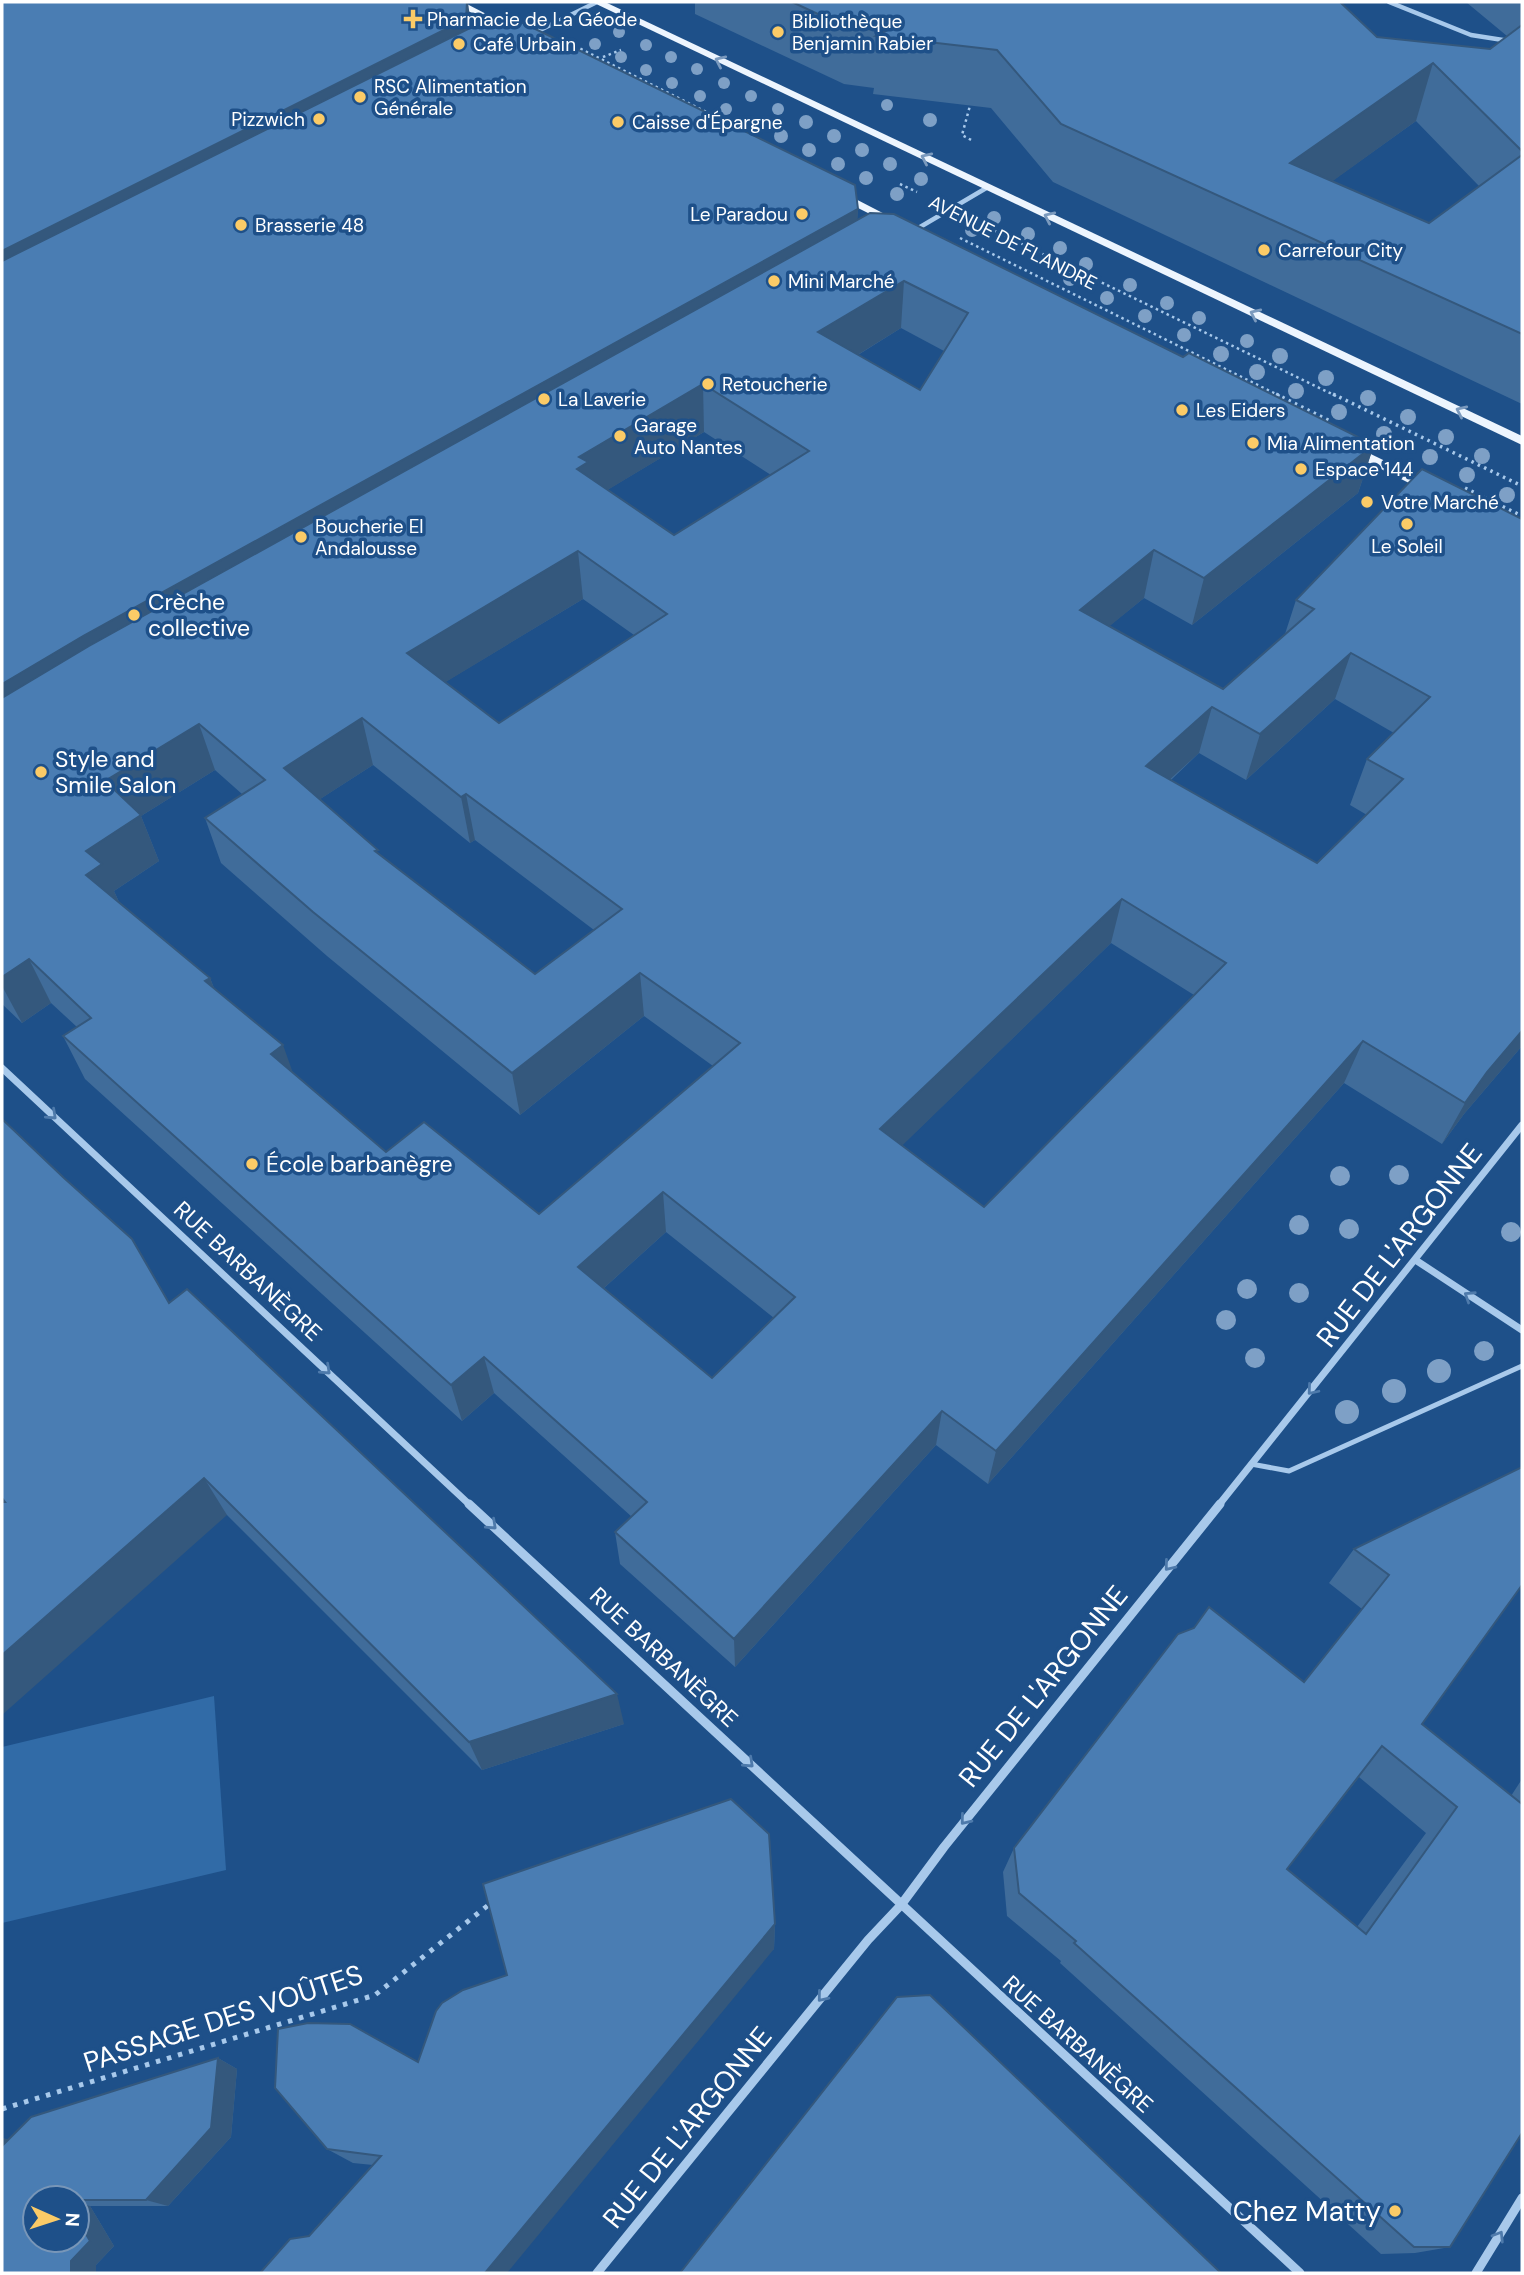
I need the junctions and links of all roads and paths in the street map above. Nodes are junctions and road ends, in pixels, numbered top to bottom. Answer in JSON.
{"nodes":[{"id":1,"x":456,"y":2,"type":"edge"},
{"id":2,"x":597,"y":2,"type":"edge"},
{"id":3,"x":1389,"y":2,"type":"edge"},
{"id":4,"x":543,"y":29,"type":"junction"},
{"id":5,"x":532,"y":40,"type":"joint"},
{"id":6,"x":1522,"y":43,"type":"edge"},
{"id":7,"x":971,"y":101,"type":"edge"},
{"id":8,"x":737,"y":127,"type":"edge"},
{"id":9,"x":981,"y":145,"type":"dead end"},
{"id":10,"x":822,"y":186,"type":"edge"},
{"id":11,"x":988,"y":187,"type":"junction"},
{"id":12,"x":975,"y":221,"type":"dead end"},
{"id":13,"x":929,"y":222,"type":"junction"},
{"id":14,"x":918,"y":234,"type":"joint"},
{"id":15,"x":1338,"y":425,"type":"edge"},
{"id":16,"x":1522,"y":441,"type":"edge"},
{"id":17,"x":1337,"y":442,"type":"edge"},
{"id":18,"x":1461,"y":486,"type":"edge"},
{"id":19,"x":1522,"y":486,"type":"edge"},
{"id":20,"x":1448,"y":496,"type":"edge"},
{"id":21,"x":1522,"y":516,"type":"edge"},
{"id":22,"x":2,"y":1068,"type":"edge"},
{"id":23,"x":1522,"y":1125,"type":"edge"},
{"id":24,"x":1417,"y":1261,"type":"junction"},
{"id":25,"x":1522,"y":1330,"type":"edge"},
{"id":26,"x":1522,"y":1367,"type":"edge"},
{"id":27,"x":1251,"y":1464,"type":"junction"},
{"id":28,"x":498,"y":1900,"type":"edge"},
{"id":29,"x":901,"y":1905,"type":"junction"},
{"id":30,"x":2,"y":2109,"type":"edge"},
{"id":31,"x":1522,"y":2198,"type":"edge"},
{"id":32,"x":597,"y":2273,"type":"edge"},
{"id":33,"x":1300,"y":2273,"type":"edge"},
{"id":34,"x":1476,"y":2273,"type":"edge"}],
"edges":[{"from":1,"to":5,"type":"main road"},
{"from":2,"to":4,"type":"street"},
{"from":11,"to":2,"type":"main road","name":"AVENUE DE FLANDRE","one_way":true},
{"from":3,"to":6,"type":"street"},
{"from":4,"to":5,"type":"street"},
{"from":4,"to":8,"type":"path"},
{"from":7,"to":9,"type":"path"},
{"from":10,"to":14,"type":"main road","name":"AVENUE DE FLANDRE"},
{"from":11,"to":13,"type":"street"},
{"from":16,"to":11,"type":"main road","name":"AVENUE DE FLANDRE","one_way":true},
{"from":12,"to":19,"type":"path"},
{"from":13,"to":14,"type":"street"},
{"from":13,"to":15,"type":"path","name":"AVENUE DE FLANDRE"},
{"from":17,"to":20,"type":"main road"},
{"from":18,"to":21,"type":"path"},
{"from":22,"to":29,"type":"street","name":"RUE BARBANÈGRE","one_way":true},
{"from":23,"to":24,"type":"street","name":"RUE DE L'ARGONNE"},
{"from":25,"to":24,"type":"street","one_way":true},
{"from":24,"to":27,"type":"street","name":"RUE DE L'ARGONNE","one_way":true},
{"from":26,"to":27,"type":"lane"},
{"from":27,"to":29,"type":"street","name":"RUE DE L'ARGONNE","one_way":true},
{"from":28,"to":30,"type":"path","name":"PASSAGE DES VOÛTES"},
{"from":29,"to":32,"type":"street","name":"RUE DE L'ARGONNE","one_way":true},
{"from":29,"to":33,"type":"street","name":"RUE BARBANÈGRE"},
{"from":34,"to":31,"type":"street","one_way":true}]}
